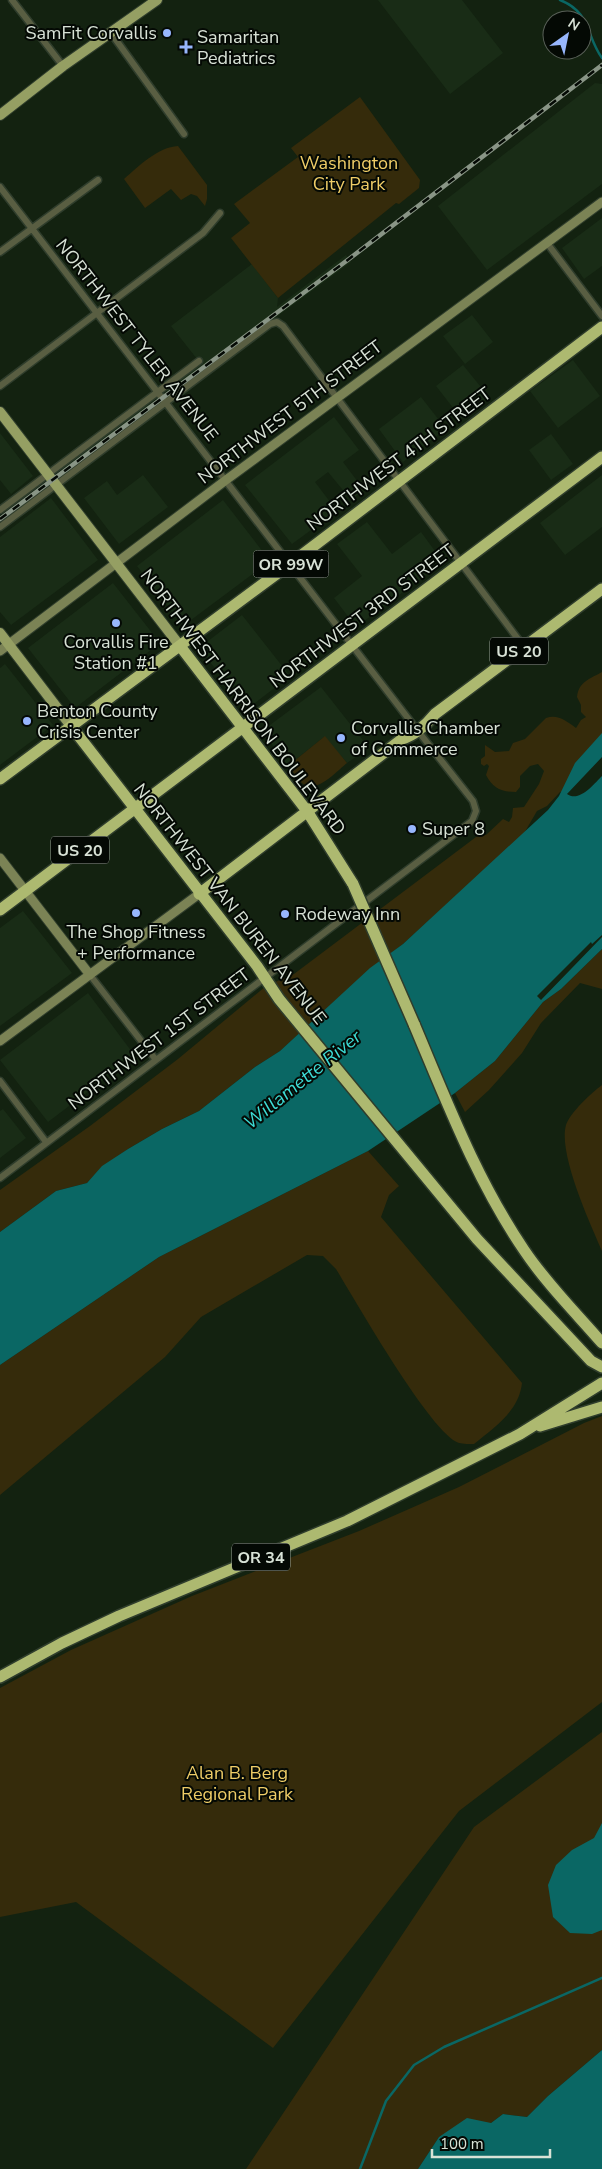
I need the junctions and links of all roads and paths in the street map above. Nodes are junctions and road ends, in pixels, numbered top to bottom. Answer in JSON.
{"nodes":[{"id":1,"x":12,"y":0,"type":"edge"},
{"id":2,"x":158,"y":0,"type":"edge"},
{"id":3,"x":110,"y":33,"type":"junction"},
{"id":4,"x":63,"y":66,"type":"junction"},
{"id":5,"x":0,"y":115,"type":"edge"},
{"id":6,"x":184,"y":134,"type":"dead end"},
{"id":7,"x":98,"y":180,"type":"dead end"},
{"id":8,"x":0,"y":187,"type":"edge"},
{"id":9,"x":602,"y":202,"type":"edge"},
{"id":10,"x":220,"y":213,"type":"dead end"},
{"id":11,"x":33,"y":228,"type":"junction"},
{"id":12,"x":547,"y":243,"type":"junction"},
{"id":13,"x":0,"y":252,"type":"edge"},
{"id":14,"x":98,"y":314,"type":"junction"},
{"id":15,"x":602,"y":316,"type":"edge"},
{"id":16,"x":602,"y":326,"type":"edge"},
{"id":17,"x":199,"y":362,"type":"dead end"},
{"id":18,"x":0,"y":386,"type":"edge"},
{"id":19,"x":159,"y":392,"type":"junction"},
{"id":20,"x":337,"y":398,"type":"junction"},
{"id":21,"x":166,"y":402,"type":"junction"},
{"id":22,"x":0,"y":412,"type":"edge"},
{"id":23,"x":602,"y":457,"type":"edge"},
{"id":24,"x":48,"y":474,"type":"junction"},
{"id":25,"x":226,"y":480,"type":"junction"},
{"id":26,"x":400,"y":481,"type":"junction"},
{"id":27,"x":56,"y":485,"type":"junction"},
{"id":28,"x":0,"y":510,"type":"edge"},
{"id":29,"x":0,"y":527,"type":"edge"},
{"id":30,"x":117,"y":563,"type":"junction"},
{"id":31,"x":461,"y":563,"type":"junction"},
{"id":32,"x":290,"y":564,"type":"junction"},
{"id":33,"x":602,"y":589,"type":"edge"},
{"id":34,"x":0,"y":633,"type":"edge"},
{"id":35,"x":9,"y":644,"type":"junction"},
{"id":36,"x":352,"y":645,"type":"junction"},
{"id":37,"x":180,"y":646,"type":"junction"},
{"id":38,"x":524,"y":647,"type":"junction"},
{"id":39,"x":0,"y":651,"type":"edge"},
{"id":40,"x":71,"y":726,"type":"junction"},
{"id":41,"x":243,"y":728,"type":"junction"},
{"id":42,"x":416,"y":728,"type":"junction"},
{"id":43,"x":0,"y":779,"type":"edge"},
{"id":44,"x":135,"y":809,"type":"junction"},
{"id":45,"x":308,"y":811,"type":"junction"},
{"id":46,"x":476,"y":811,"type":"joint"},
{"id":47,"x":0,"y":858,"type":"edge"},
{"id":48,"x":26,"y":892,"type":"junction"},
{"id":49,"x":199,"y":894,"type":"junction"},
{"id":50,"x":0,"y":910,"type":"edge"},
{"id":51,"x":90,"y":975,"type":"junction"},
{"id":52,"x":265,"y":978,"type":"junction"},
{"id":53,"x":0,"y":1041,"type":"edge"},
{"id":54,"x":156,"y":1060,"type":"junction"},
{"id":55,"x":0,"y":1081,"type":"edge"},
{"id":56,"x":46,"y":1142,"type":"junction"},
{"id":57,"x":0,"y":1178,"type":"edge"},
{"id":58,"x":602,"y":1343,"type":"edge"},
{"id":59,"x":602,"y":1367,"type":"edge"},
{"id":60,"x":602,"y":1383,"type":"edge"},
{"id":61,"x":602,"y":1407,"type":"edge"},
{"id":62,"x":520,"y":1434,"type":"junction"},
{"id":63,"x":0,"y":1677,"type":"edge"}],
"edges":[{"from":1,"to":4,"type":"street"},
{"from":2,"to":3,"type":"main road"},
{"from":3,"to":4,"type":"main road"},
{"from":3,"to":6,"type":"street"},
{"from":4,"to":5,"type":"main road"},
{"from":7,"to":11,"type":"street"},
{"from":8,"to":11,"type":"street","name":"NORTHWEST TYLER AVENUE"},
{"from":9,"to":12,"type":"street","name":"NORTHWEST 5TH STREET"},
{"from":10,"to":14,"type":"street"},
{"from":11,"to":13,"type":"street"},
{"from":11,"to":14,"type":"street","name":"NORTHWEST TYLER AVENUE"},
{"from":12,"to":15,"type":"street"},
{"from":12,"to":20,"type":"street","name":"NORTHWEST 5TH STREET"},
{"from":14,"to":18,"type":"street"},
{"from":14,"to":19,"type":"street","name":"NORTHWEST TYLER AVENUE"},
{"from":16,"to":26,"type":"highway","name":"NORTHWEST 4TH STREET","number":"OR 99W"},
{"from":17,"to":19,"type":"street"},
{"from":19,"to":21,"type":"street","name":"NORTHWEST TYLER AVENUE"},
{"from":19,"to":24,"type":"street"},
{"from":20,"to":21,"type":"street"},
{"from":20,"to":25,"type":"street","name":"NORTHWEST 5TH STREET"},
{"from":20,"to":26,"type":"street"},
{"from":21,"to":25,"type":"street","name":"NORTHWEST TYLER AVENUE"},
{"from":21,"to":27,"type":"street"},
{"from":22,"to":24,"type":"main road","name":"NORTHWEST HARRISON BOULEVARD"},
{"from":23,"to":31,"type":"highway","name":"NORTHWEST 3RD STREET"},
{"from":24,"to":27,"type":"main road","name":"NORTHWEST HARRISON BOULEVARD"},
{"from":24,"to":28,"type":"street"},
{"from":25,"to":30,"type":"street","name":"NORTHWEST 5TH STREET"},
{"from":25,"to":32,"type":"street","name":"NORTHWEST TYLER AVENUE"},
{"from":26,"to":31,"type":"street"},
{"from":26,"to":32,"type":"highway","name":"NORTHWEST 4TH STREET","number":"OR 99W"},
{"from":27,"to":29,"type":"street"},
{"from":27,"to":30,"type":"main road","name":"NORTHWEST HARRISON BOULEVARD"},
{"from":30,"to":35,"type":"street","name":"NORTHWEST 5TH STREET"},
{"from":30,"to":37,"type":"main road","name":"NORTHWEST HARRISON BOULEVARD"},
{"from":31,"to":36,"type":"highway","name":"NORTHWEST 3RD STREET"},
{"from":31,"to":38,"type":"street"},
{"from":32,"to":36,"type":"street","name":"NORTHWEST TYLER AVENUE"},
{"from":32,"to":37,"type":"highway","name":"NORTHWEST 4TH STREET","number":"OR 99W"},
{"from":33,"to":38,"type":"highway","number":"US 20"},
{"from":34,"to":35,"type":"main road","name":"NORTHWEST VAN BUREN AVENUE"},
{"from":35,"to":39,"type":"street","name":"NORTHWEST 5TH STREET"},
{"from":35,"to":40,"type":"main road","name":"NORTHWEST VAN BUREN AVENUE"},
{"from":36,"to":41,"type":"highway","name":"NORTHWEST 3RD STREET"},
{"from":36,"to":42,"type":"street","name":"NORTHWEST TYLER AVENUE"},
{"from":37,"to":40,"type":"highway","name":"NORTHWEST 4TH STREET"},
{"from":37,"to":41,"type":"highway","name":"NORTHWEST HARRISON BOULEVARD"},
{"from":38,"to":42,"type":"highway","number":"US 20"},
{"from":40,"to":43,"type":"highway","name":"NORTHWEST 4TH STREET"},
{"from":40,"to":44,"type":"highway","name":"NORTHWEST VAN BUREN AVENUE"},
{"from":41,"to":44,"type":"highway","name":"NORTHWEST 3RD STREET"},
{"from":41,"to":45,"type":"highway","name":"NORTHWEST HARRISON BOULEVARD"},
{"from":42,"to":45,"type":"highway","number":"US 20"},
{"from":42,"to":46,"type":"street","name":"NORTHWEST TYLER AVENUE"},
{"from":44,"to":48,"type":"highway","name":"NORTHWEST 3RD STREET","number":"US 20"},
{"from":44,"to":49,"type":"highway","name":"NORTHWEST VAN BUREN AVENUE"},
{"from":45,"to":49,"type":"highway","number":"US 20"},
{"from":45,"to":58,"type":"highway","name":"NORTHWEST HARRISON BOULEVARD","bridge":true},
{"from":46,"to":52,"type":"street","name":"NORTHWEST 1ST STREET"},
{"from":47,"to":48,"type":"street"},
{"from":48,"to":50,"type":"highway","name":"NORTHWEST 3RD STREET","number":"US 20"},
{"from":48,"to":51,"type":"street"},
{"from":49,"to":51,"type":"street"},
{"from":49,"to":52,"type":"highway","name":"NORTHWEST VAN BUREN AVENUE"},
{"from":51,"to":53,"type":"street"},
{"from":51,"to":54,"type":"street"},
{"from":52,"to":54,"type":"street","name":"NORTHWEST 1ST STREET"},
{"from":52,"to":59,"type":"highway","name":"NORTHWEST VAN BUREN AVENUE"},
{"from":54,"to":56,"type":"street","name":"NORTHWEST 1ST STREET"},
{"from":55,"to":56,"type":"street"},
{"from":56,"to":57,"type":"street","name":"NORTHWEST 1ST STREET"},
{"from":60,"to":62,"type":"highway","number":"OR 34"},
{"from":61,"to":62,"type":"highway","number":"OR 34"},
{"from":62,"to":63,"type":"highway","number":"OR 34"}]}
